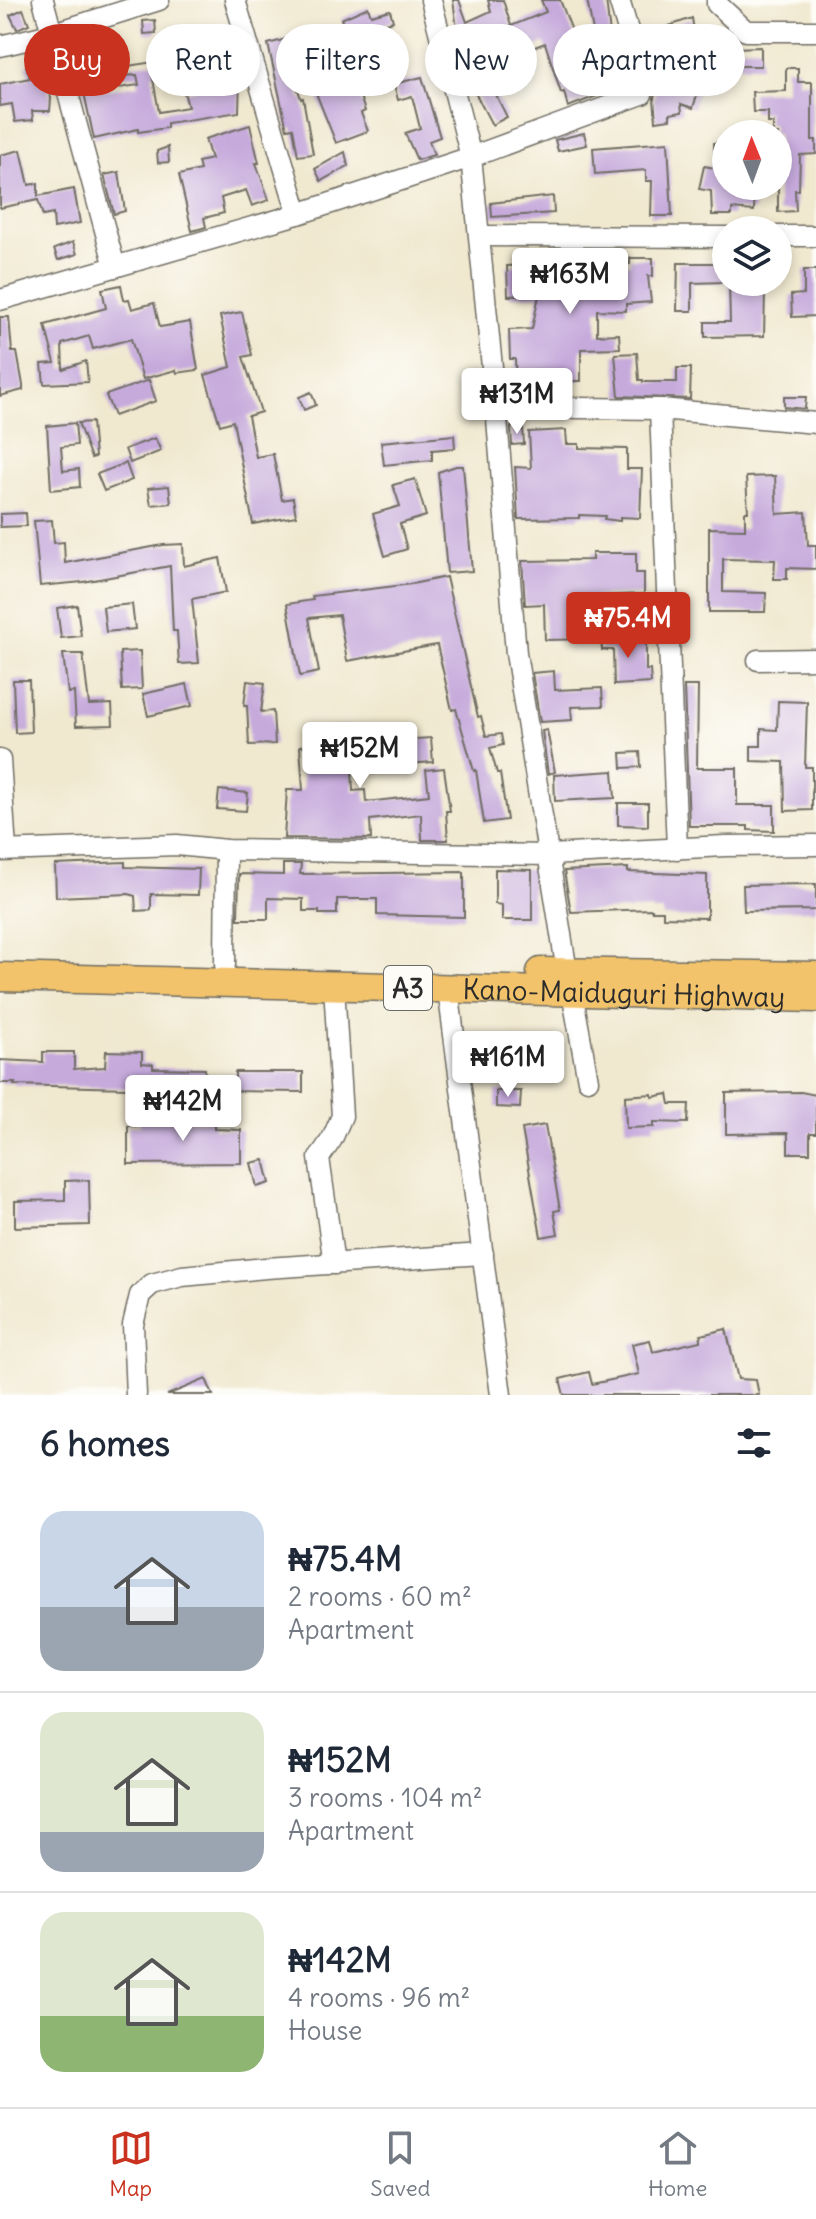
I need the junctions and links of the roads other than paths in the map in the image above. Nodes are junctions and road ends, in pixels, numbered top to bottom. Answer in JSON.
{"nodes":[{"id":1,"x":43,"y":0,"type":"edge"},
{"id":2,"x":159,"y":0,"type":"edge"},
{"id":3,"x":235,"y":0,"type":"edge"},
{"id":4,"x":431,"y":0,"type":"edge"},
{"id":5,"x":619,"y":0,"type":"edge"},
{"id":6,"x":717,"y":2,"type":"edge"},
{"id":7,"x":49,"y":24,"type":"edge"},
{"id":8,"x":83,"y":24,"type":"edge"},
{"id":9,"x":816,"y":31,"type":"edge"},
{"id":10,"x":24,"y":40,"type":"edge"},
{"id":11,"x":0,"y":46,"type":"edge"},
{"id":12,"x":68,"y":96,"type":"edge"},
{"id":13,"x":471,"y":157,"type":"junction"},
{"id":14,"x":298,"y":214,"type":"junction"},
{"id":15,"x":480,"y":236,"type":"junction"},
{"id":16,"x":792,"y":236,"type":"edge"},
{"id":17,"x":816,"y":236,"type":"edge"},
{"id":18,"x":712,"y":237,"type":"edge"},
{"id":19,"x":115,"y":267,"type":"junction"},
{"id":20,"x":0,"y":300,"type":"edge"},
{"id":21,"x":496,"y":407,"type":"junction"},
{"id":22,"x":660,"y":409,"type":"junction"},
{"id":23,"x":816,"y":423,"type":"edge"},
{"id":24,"x":816,"y":659,"type":"edge"},
{"id":25,"x":758,"y":660,"type":"dead end"},
{"id":26,"x":0,"y":760,"type":"edge"},
{"id":27,"x":816,"y":845,"type":"edge"},
{"id":28,"x":677,"y":849,"type":"junction"},
{"id":29,"x":3,"y":850,"type":"edge"},
{"id":30,"x":226,"y":850,"type":"junction"},
{"id":31,"x":549,"y":855,"type":"junction"},
{"id":32,"x":0,"y":961,"type":"edge"},
{"id":33,"x":225,"y":965,"type":"junction"},
{"id":34,"x":816,"y":976,"type":"edge"},
{"id":35,"x":0,"y":977,"type":"edge"},
{"id":36,"x":570,"y":982,"type":"junction"},
{"id":37,"x":334,"y":986,"type":"junction"},
{"id":38,"x":448,"y":989,"type":"junction"},
{"id":39,"x":816,"y":998,"type":"edge"},
{"id":40,"x":588,"y":1080,"type":"dead end"},
{"id":41,"x":483,"y":1254,"type":"junction"},
{"id":42,"x":334,"y":1264,"type":"junction"},
{"id":43,"x":136,"y":1395,"type":"edge"},
{"id":44,"x":501,"y":1395,"type":"edge"}],
"edges":[{"from":1,"to":7,"type":"street"},
{"from":2,"to":8,"type":"street"},
{"from":3,"to":14,"type":"street"},
{"from":4,"to":13,"type":"street"},
{"from":5,"to":13,"type":"street"},
{"from":6,"to":9,"type":"street"},
{"from":10,"to":11,"type":"street"},
{"from":12,"to":19,"type":"street"},
{"from":13,"to":14,"type":"street"},
{"from":13,"to":15,"type":"street"},
{"from":14,"to":19,"type":"street"},
{"from":15,"to":18,"type":"street"},
{"from":15,"to":21,"type":"street"},
{"from":16,"to":17,"type":"street"},
{"from":19,"to":20,"type":"street"},
{"from":21,"to":22,"type":"street"},
{"from":21,"to":31,"type":"street"},
{"from":22,"to":23,"type":"street"},
{"from":22,"to":28,"type":"street"},
{"from":24,"to":25,"type":"street"},
{"from":26,"to":29,"type":"street"},
{"from":27,"to":28,"type":"street"},
{"from":28,"to":31,"type":"street"},
{"from":29,"to":30,"type":"street"},
{"from":30,"to":31,"type":"street"},
{"from":30,"to":33,"type":"street"},
{"from":31,"to":36,"type":"street"},
{"from":32,"to":33,"type":"highway","name":"Kano-Maiduguri Highway","number":"A3"},
{"from":33,"to":36,"type":"highway","name":"Kano-Maiduguri Highway","number":"A3"},
{"from":34,"to":36,"type":"highway","name":"Kano-Maiduguri Highway","number":"A3"},
{"from":35,"to":37,"type":"highway","name":"Kano-Maiduguri Highway","number":"A3"},
{"from":36,"to":38,"type":"highway","name":"Kano-Maiduguri Highway","number":"A3"},
{"from":36,"to":39,"type":"highway","name":"Kano-Maiduguri Highway","number":"A3"},
{"from":36,"to":40,"type":"street"},
{"from":37,"to":38,"type":"highway","name":"Kano-Maiduguri Highway","number":"A3"},
{"from":37,"to":42,"type":"street"},
{"from":38,"to":41,"type":"street"},
{"from":41,"to":42,"type":"street"},
{"from":41,"to":44,"type":"street"},
{"from":42,"to":43,"type":"street"}]}
